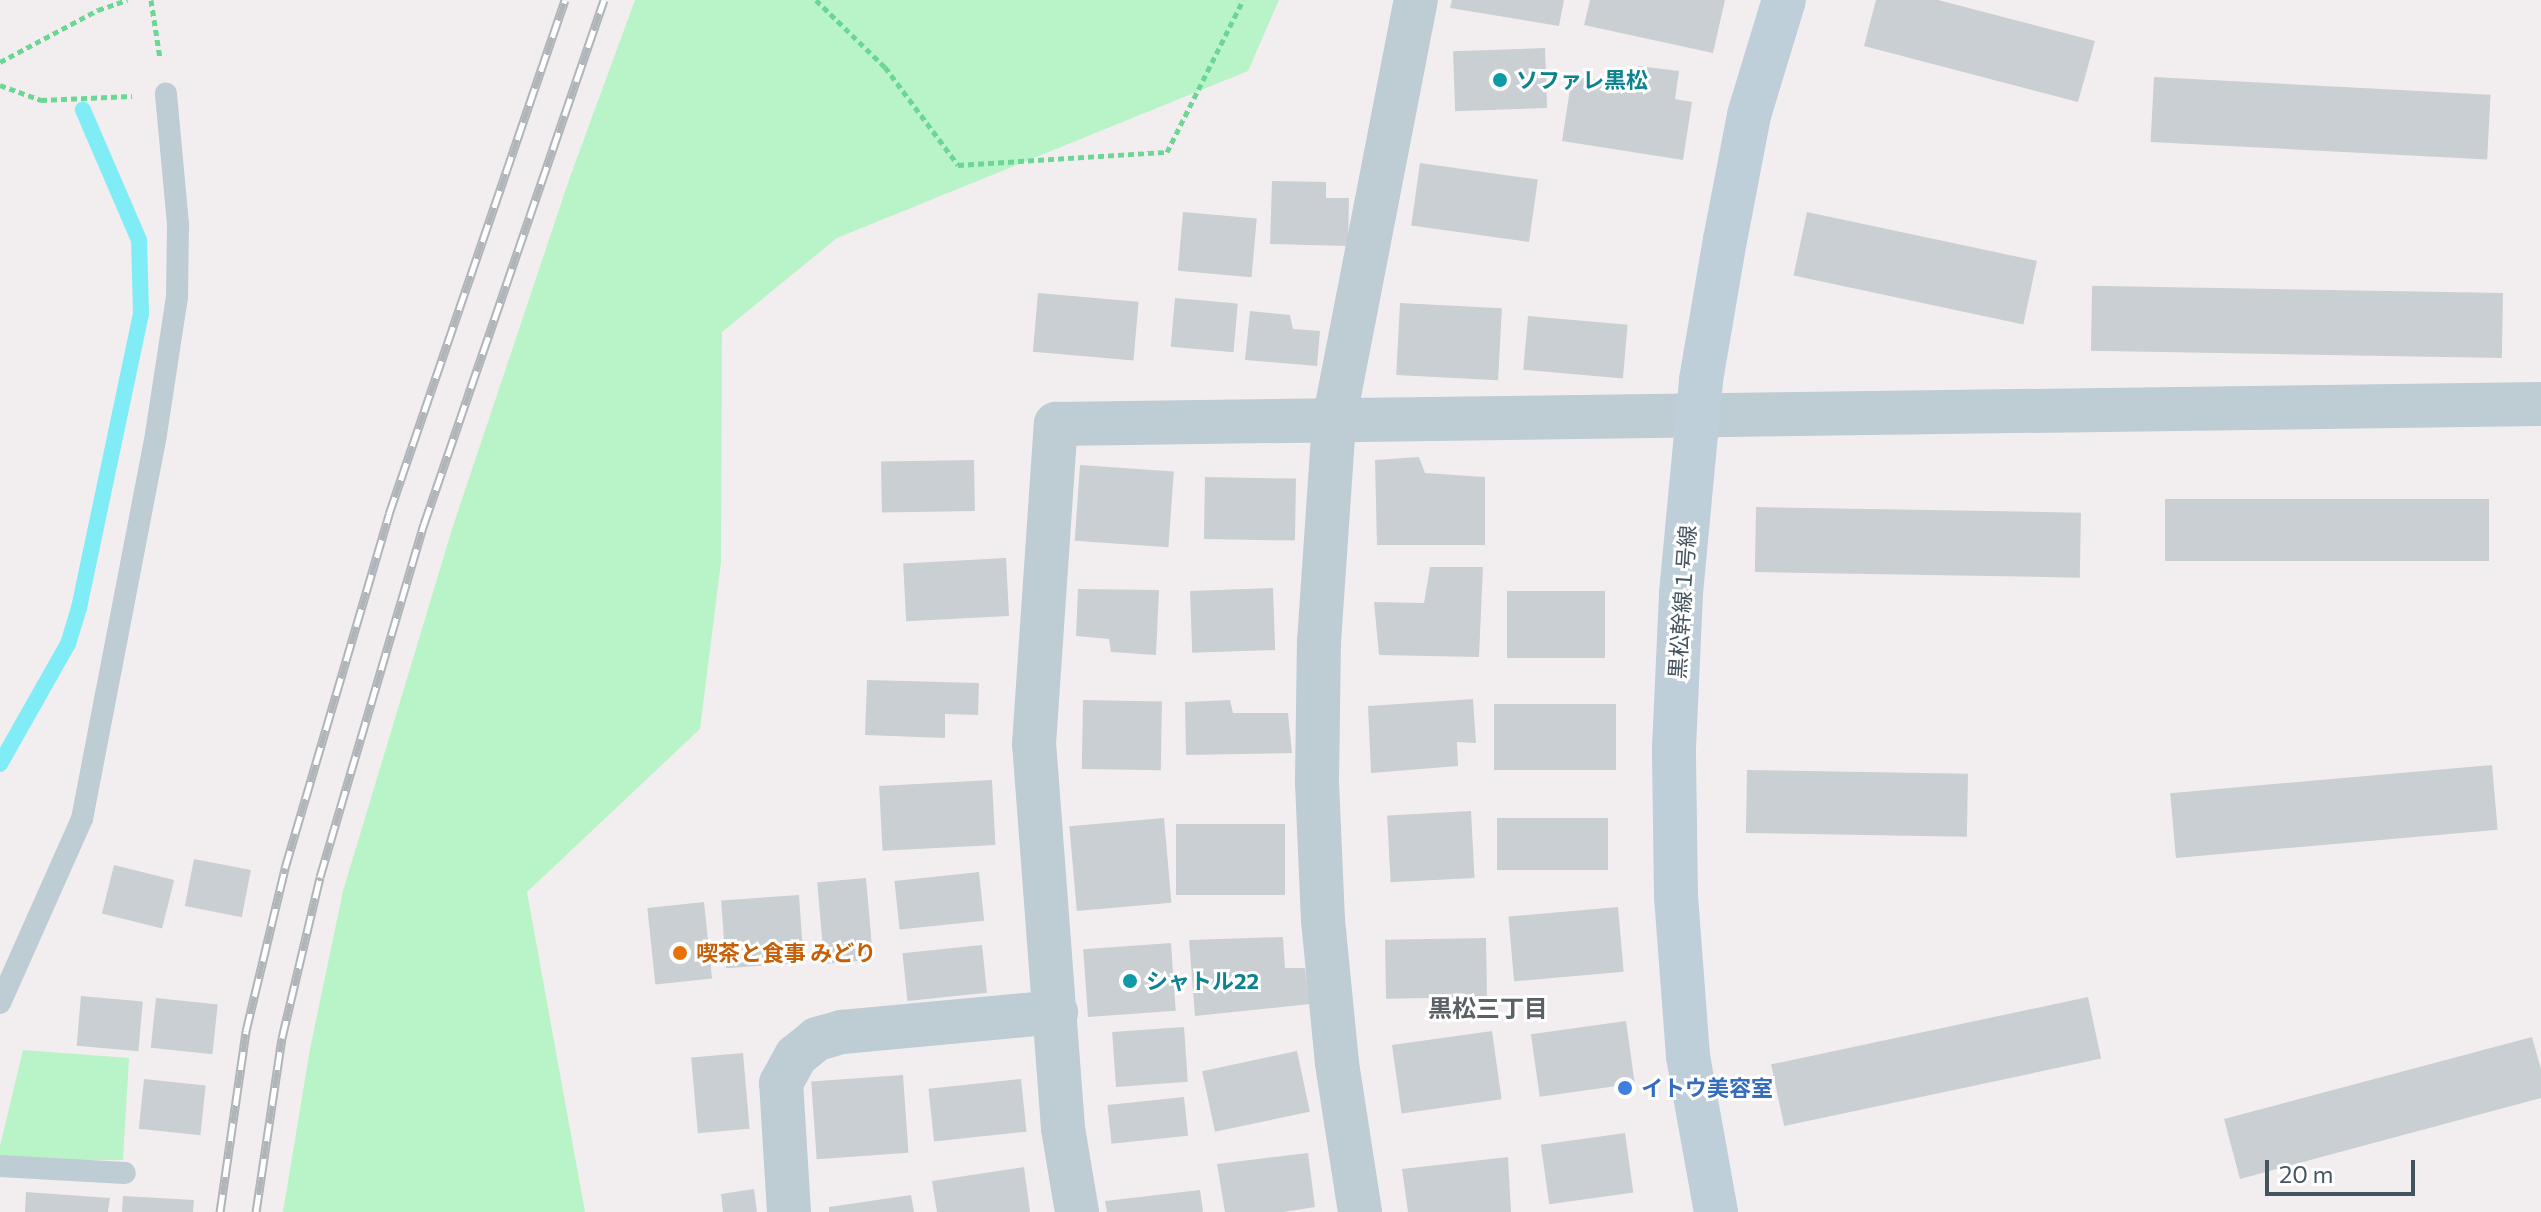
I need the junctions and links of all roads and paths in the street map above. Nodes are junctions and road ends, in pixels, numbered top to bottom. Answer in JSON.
{"nodes":[{"id":1,"x":127,"y":0,"type":"edge"},
{"id":2,"x":151,"y":0,"type":"edge"},
{"id":3,"x":816,"y":0,"type":"edge"},
{"id":4,"x":1243,"y":0,"type":"edge"},
{"id":5,"x":1416,"y":0,"type":"edge"},
{"id":6,"x":1784,"y":0,"type":"edge"},
{"id":7,"x":0,"y":62,"type":"edge"},
{"id":8,"x":0,"y":85,"type":"edge"},
{"id":9,"x":166,"y":94,"type":"junction"},
{"id":10,"x":2541,"y":404,"type":"edge"},
{"id":11,"x":1698,"y":416,"type":"junction"},
{"id":12,"x":1334,"y":421,"type":"junction"},
{"id":13,"x":0,"y":1003,"type":"edge"},
{"id":14,"x":1056,"y":1012,"type":"junction"},
{"id":15,"x":0,"y":1166,"type":"edge"},
{"id":16,"x":125,"y":1173,"type":"dead end"},
{"id":17,"x":789,"y":1212,"type":"edge"},
{"id":18,"x":1077,"y":1212,"type":"edge"},
{"id":19,"x":1360,"y":1212,"type":"edge"},
{"id":20,"x":1716,"y":1212,"type":"edge"}],
"edges":[{"from":1,"to":7,"type":"path"},
{"from":2,"to":9,"type":"path"},
{"from":3,"to":4,"type":"path"},
{"from":5,"to":12,"type":"street"},
{"from":6,"to":11,"type":"street","name":"黒松幹線１号線"},
{"from":8,"to":9,"type":"path"},
{"from":9,"to":13,"type":"lane"},
{"from":10,"to":11,"type":"street"},
{"from":11,"to":12,"type":"street"},
{"from":11,"to":20,"type":"street","name":"黒松幹線１号線"},
{"from":12,"to":14,"type":"street"},
{"from":12,"to":19,"type":"street"},
{"from":14,"to":17,"type":"street"},
{"from":14,"to":18,"type":"street"},
{"from":15,"to":16,"type":"lane"}]}
